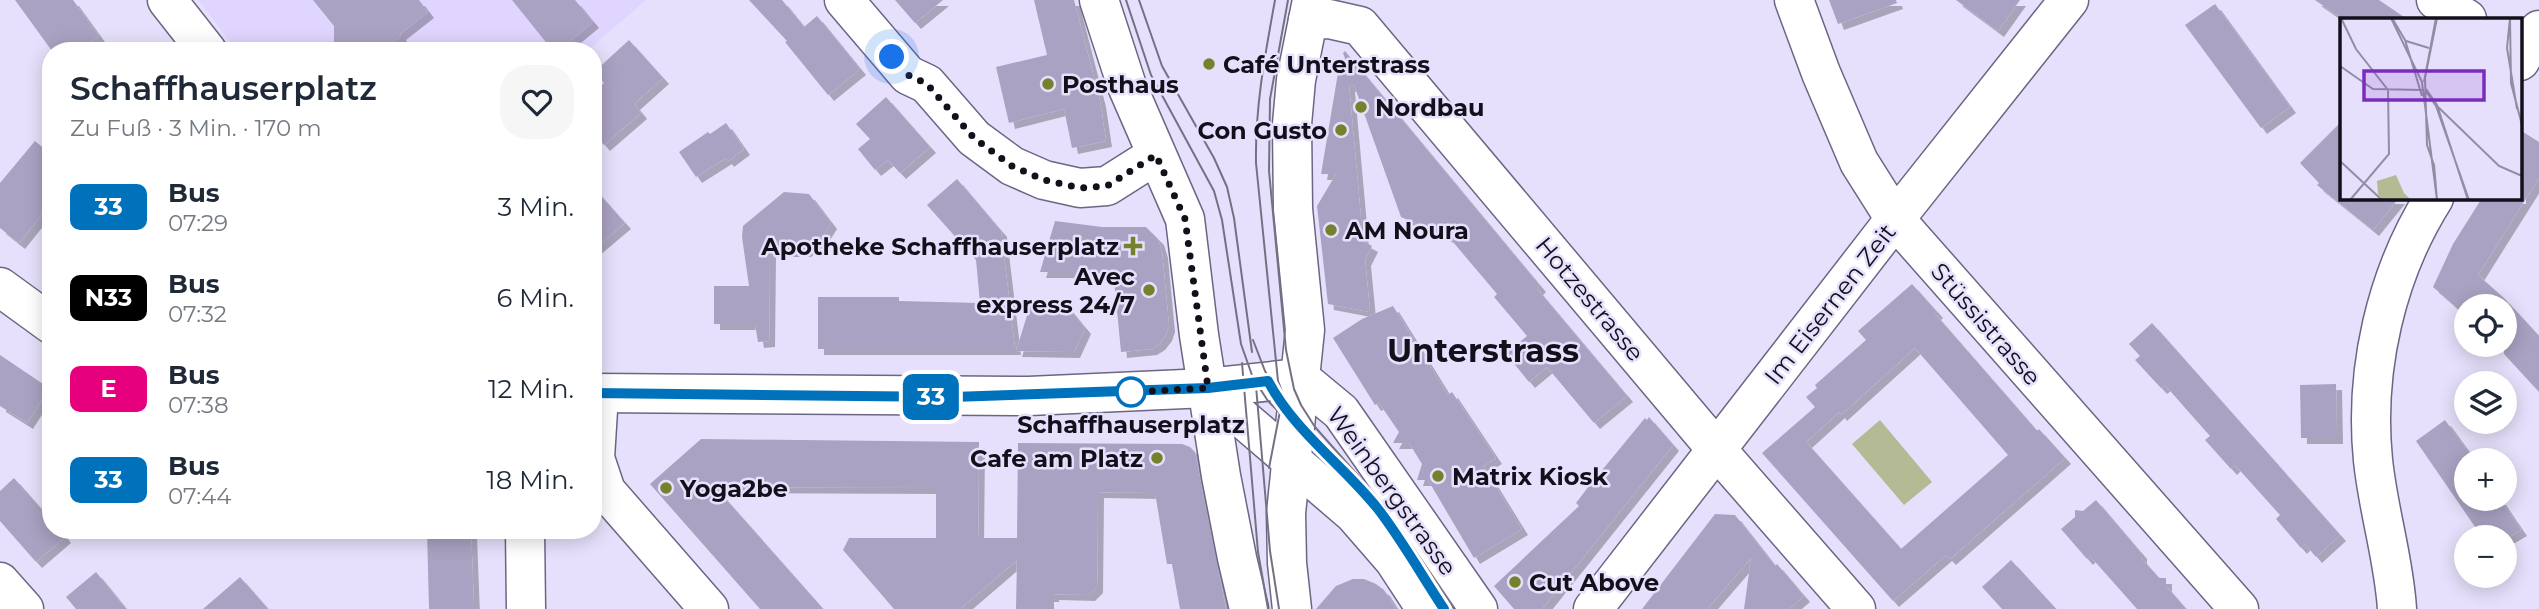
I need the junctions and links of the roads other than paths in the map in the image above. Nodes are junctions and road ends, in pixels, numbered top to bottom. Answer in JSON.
{"nodes":[{"id":1,"x":167,"y":0,"type":"edge"},
{"id":2,"x":844,"y":0,"type":"edge"},
{"id":3,"x":1098,"y":0,"type":"edge"},
{"id":4,"x":1794,"y":0,"type":"edge"},
{"id":5,"x":2069,"y":0,"type":"edge"},
{"id":6,"x":2436,"y":0,"type":"edge"},
{"id":7,"x":1310,"y":10,"type":"edge"},
{"id":8,"x":2465,"y":18,"type":"edge"},
{"id":9,"x":200,"y":42,"type":"edge"},
{"id":10,"x":1156,"y":155,"type":"junction"},
{"id":11,"x":2433,"y":200,"type":"edge"},
{"id":12,"x":1895,"y":219,"type":"junction"},
{"id":13,"x":0,"y":287,"type":"edge"},
{"id":14,"x":42,"y":317,"type":"edge"},
{"id":15,"x":1300,"y":378,"type":"junction"},
{"id":16,"x":1208,"y":388,"type":"junction"},
{"id":17,"x":602,"y":393,"type":"edge"},
{"id":18,"x":1717,"y":450,"type":"junction"},
{"id":19,"x":1292,"y":461,"type":"junction"},
{"id":20,"x":602,"y":479,"type":"edge"},
{"id":21,"x":525,"y":545,"type":"edge"},
{"id":22,"x":0,"y":582,"type":"edge"},
{"id":23,"x":24,"y":609,"type":"edge"},
{"id":24,"x":526,"y":609,"type":"edge"},
{"id":25,"x":709,"y":609,"type":"edge"},
{"id":26,"x":1249,"y":609,"type":"edge"},
{"id":27,"x":1292,"y":609,"type":"edge"},
{"id":28,"x":1426,"y":609,"type":"edge"},
{"id":29,"x":1478,"y":609,"type":"edge"},
{"id":30,"x":1593,"y":609,"type":"edge"},
{"id":31,"x":1856,"y":609,"type":"edge"},
{"id":32,"x":2239,"y":609,"type":"edge"},
{"id":33,"x":2397,"y":609,"type":"edge"}],
"edges":[{"from":1,"to":9,"type":"street"},
{"from":2,"to":10,"type":"street"},
{"from":3,"to":10,"type":"street"},
{"from":4,"to":12,"type":"street","name":"Stüssistrasse"},
{"from":5,"to":12,"type":"street","name":"Im Eisernen Zeit"},
{"from":6,"to":8,"type":"street"},
{"from":7,"to":15,"type":"street"},
{"from":7,"to":18,"type":"street","name":"Hotzestrasse"},
{"from":10,"to":16,"type":"street"},
{"from":11,"to":33,"type":"street"},
{"from":12,"to":18,"type":"street","name":"Im Eisernen Zeit"},
{"from":12,"to":32,"type":"street","name":"Stüssistrasse"},
{"from":13,"to":14,"type":"street"},
{"from":15,"to":16,"type":"street"},
{"from":15,"to":19,"type":"street"},
{"from":15,"to":29,"type":"street","name":"Weinbergstrasse"},
{"from":16,"to":17,"type":"street"},
{"from":16,"to":19,"type":"street","name":"Weinbergstrasse"},
{"from":16,"to":26,"type":"street"},
{"from":18,"to":30,"type":"street","name":"Im Eisernen Zeit"},
{"from":18,"to":31,"type":"street","name":"Hotzestrasse"},
{"from":19,"to":27,"type":"street"},
{"from":19,"to":28,"type":"street","name":"Weinbergstrasse"},
{"from":20,"to":25,"type":"street"},
{"from":21,"to":24,"type":"street"},
{"from":22,"to":23,"type":"street"}]}
